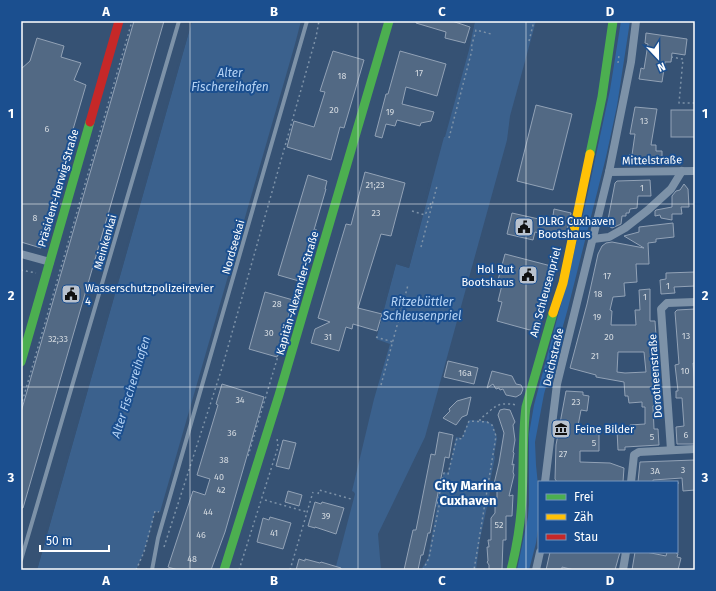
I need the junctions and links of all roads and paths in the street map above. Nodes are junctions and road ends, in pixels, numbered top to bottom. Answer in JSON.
{"nodes":[{"id":1,"x":119,"y":21,"type":"edge"},
{"id":2,"x":132,"y":21,"type":"edge"},
{"id":3,"x":179,"y":21,"type":"edge"},
{"id":4,"x":307,"y":21,"type":"edge"},
{"id":5,"x":319,"y":21,"type":"edge"},
{"id":6,"x":389,"y":21,"type":"edge"},
{"id":7,"x":534,"y":21,"type":"edge"},
{"id":8,"x":636,"y":21,"type":"edge"},
{"id":9,"x":612,"y":26,"type":"edge"},
{"id":10,"x":492,"y":34,"type":"dead end"},
{"id":11,"x":529,"y":41,"type":"dead end"},
{"id":12,"x":671,"y":57,"type":"dead end"},
{"id":13,"x":695,"y":103,"type":"edge"},
{"id":14,"x":449,"y":138,"type":"dead end"},
{"id":15,"x":682,"y":171,"type":"junction"},
{"id":16,"x":695,"y":171,"type":"edge"},
{"id":17,"x":609,"y":172,"type":"junction"},
{"id":18,"x":437,"y":186,"type":"dead end"},
{"id":19,"x":434,"y":198,"type":"junction"},
{"id":20,"x":412,"y":211,"type":"dead end"},
{"id":21,"x":318,"y":222,"type":"dead end"},
{"id":22,"x":593,"y":238,"type":"junction"},
{"id":23,"x":421,"y":247,"type":"dead end"},
{"id":24,"x":21,"y":254,"type":"edge"},
{"id":25,"x":50,"y":262,"type":"junction"},
{"id":26,"x":21,"y":270,"type":"edge"},
{"id":27,"x":36,"y":273,"type":"dead end"},
{"id":28,"x":408,"y":285,"type":"dead end"},
{"id":29,"x":695,"y":302,"type":"edge"},
{"id":30,"x":376,"y":337,"type":"dead end"},
{"id":31,"x":393,"y":342,"type":"junction"},
{"id":32,"x":21,"y":362,"type":"edge"},
{"id":33,"x":381,"y":385,"type":"dead end"},
{"id":34,"x":21,"y":406,"type":"edge"},
{"id":35,"x":526,"y":407,"type":"junction"},
{"id":36,"x":480,"y":421,"type":"junction"},
{"id":37,"x":695,"y":449,"type":"edge"},
{"id":38,"x":671,"y":450,"type":"junction"},
{"id":39,"x":246,"y":462,"type":"dead end"},
{"id":40,"x":545,"y":481,"type":"edge"},
{"id":41,"x":631,"y":481,"type":"edge"},
{"id":42,"x":678,"y":483,"type":"edge"},
{"id":43,"x":682,"y":483,"type":"dead end"},
{"id":44,"x":313,"y":492,"type":"dead end"},
{"id":45,"x":318,"y":494,"type":"dead end"},
{"id":46,"x":351,"y":499,"type":"dead end"},
{"id":47,"x":265,"y":500,"type":"dead end"},
{"id":48,"x":307,"y":512,"type":"junction"},
{"id":49,"x":164,"y":548,"type":"dead end"},
{"id":50,"x":540,"y":553,"type":"edge"},
{"id":51,"x":626,"y":553,"type":"edge"},
{"id":52,"x":21,"y":560,"type":"edge"},
{"id":53,"x":152,"y":570,"type":"edge"},
{"id":54,"x":224,"y":570,"type":"edge"},
{"id":55,"x":290,"y":570,"type":"edge"},
{"id":56,"x":423,"y":570,"type":"edge"},
{"id":57,"x":474,"y":570,"type":"edge"},
{"id":58,"x":511,"y":570,"type":"edge"},
{"id":59,"x":536,"y":570,"type":"edge"},
{"id":60,"x":623,"y":570,"type":"edge"}],
"edges":[{"from":1,"to":25,"type":"street","name":"Präsident-Herwig-Straße"},
{"from":2,"to":34,"type":"path"},
{"from":3,"to":52,"type":"lane","name":"Meinkenkai"},
{"from":4,"to":53,"type":"lane","name":"Nordseekai"},
{"from":5,"to":49,"type":"path"},
{"from":6,"to":54,"type":"street","name":"Kapitän-Alexander-Straße"},
{"from":7,"to":11,"type":"path"},
{"from":8,"to":17,"type":"street","name":"Deichstraße"},
{"from":9,"to":35,"type":"street","name":"Am Schleusenpriel"},
{"from":10,"to":14,"type":"path"},
{"from":12,"to":13,"type":"path"},
{"from":15,"to":16,"type":"street","name":"Mittelstraße"},
{"from":15,"to":17,"type":"street","name":"Mittelstraße"},
{"from":15,"to":22,"type":"street"},
{"from":17,"to":22,"type":"street","name":"Deichstraße"},
{"from":18,"to":19,"type":"path"},
{"from":19,"to":20,"type":"path"},
{"from":19,"to":23,"type":"path"},
{"from":21,"to":39,"type":"path"},
{"from":22,"to":40,"type":"street","name":"Deichstraße"},
{"from":24,"to":25,"type":"street"},
{"from":25,"to":32,"type":"street","name":"Präsident-Herwig-Straße"},
{"from":26,"to":27,"type":"path"},
{"from":28,"to":31,"type":"path"},
{"from":29,"to":38,"type":"street","name":"Dorotheenstraße"},
{"from":30,"to":31,"type":"path"},
{"from":31,"to":33,"type":"path"},
{"from":35,"to":36,"type":"path"},
{"from":35,"to":58,"type":"street","name":"Am Schleusenpriel"},
{"from":36,"to":56,"type":"path"},
{"from":36,"to":57,"type":"path"},
{"from":37,"to":38,"type":"street"},
{"from":38,"to":41,"type":"street"},
{"from":42,"to":43,"type":"path"},
{"from":44,"to":48,"type":"path"},
{"from":45,"to":46,"type":"path"},
{"from":47,"to":48,"type":"path"},
{"from":48,"to":55,"type":"path"},
{"from":50,"to":59,"type":"street"},
{"from":51,"to":60,"type":"street"}]}
